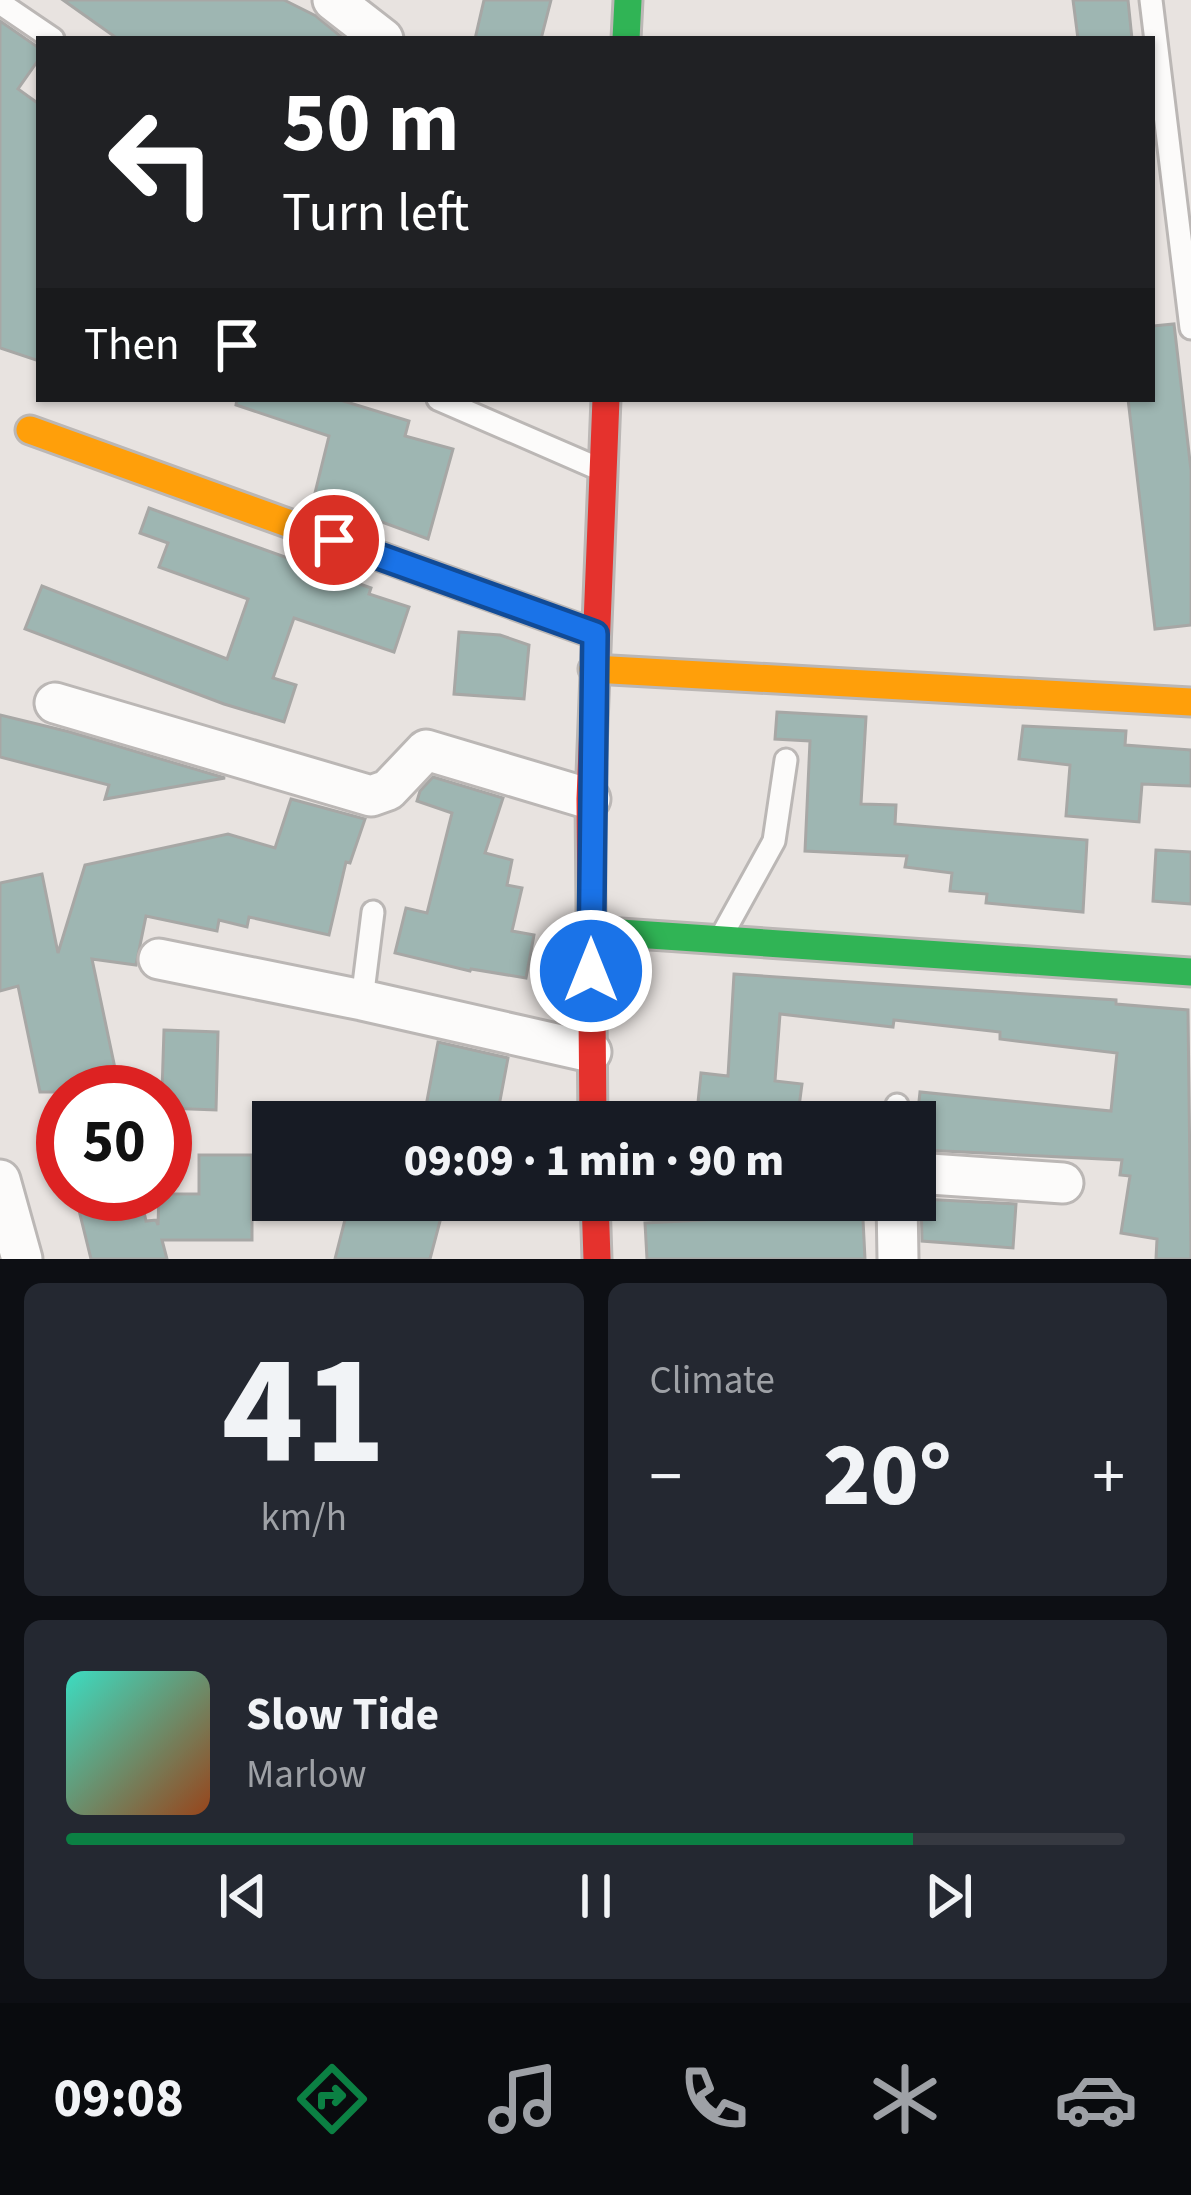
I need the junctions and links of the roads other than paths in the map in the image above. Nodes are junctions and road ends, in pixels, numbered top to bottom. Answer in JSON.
{"nodes":[{"id":1,"x":333,"y":0,"type":"edge"},
{"id":2,"x":628,"y":0,"type":"edge"},
{"id":3,"x":1150,"y":0,"type":"edge"},
{"id":4,"x":0,"y":3,"type":"edge"},
{"id":5,"x":49,"y":36,"type":"edge"},
{"id":6,"x":379,"y":36,"type":"edge"},
{"id":7,"x":626,"y":36,"type":"edge"},
{"id":8,"x":1185,"y":239,"type":"edge"},
{"id":9,"x":1191,"y":328,"type":"edge"},
{"id":10,"x":445,"y":402,"type":"edge"},
{"id":11,"x":606,"y":402,"type":"edge"},
{"id":12,"x":30,"y":430,"type":"dead end"},
{"id":13,"x":603,"y":471,"type":"junction"},
{"id":14,"x":595,"y":634,"type":"junction"},
{"id":15,"x":593,"y":669,"type":"junction"},
{"id":16,"x":1191,"y":702,"type":"edge"},
{"id":17,"x":56,"y":703,"type":"dead end"},
{"id":18,"x":786,"y":760,"type":"dead end"},
{"id":19,"x":590,"y":799,"type":"junction"},
{"id":20,"x":373,"y":912,"type":"dead end"},
{"id":21,"x":591,"y":931,"type":"junction"},
{"id":22,"x":718,"y":942,"type":"junction"},
{"id":23,"x":159,"y":959,"type":"dead end"},
{"id":24,"x":1191,"y":972,"type":"edge"},
{"id":25,"x":362,"y":1000,"type":"junction"},
{"id":26,"x":591,"y":1052,"type":"junction"},
{"id":27,"x":592,"y":1101,"type":"edge"},
{"id":28,"x":936,"y":1175,"type":"edge"},
{"id":29,"x":0,"y":1180,"type":"edge"},
{"id":30,"x":1063,"y":1184,"type":"dead end"},
{"id":31,"x":596,"y":1221,"type":"edge"},
{"id":32,"x":897,"y":1221,"type":"edge"},
{"id":33,"x":22,"y":1259,"type":"edge"},
{"id":34,"x":597,"y":1259,"type":"edge"},
{"id":35,"x":898,"y":1259,"type":"edge"}],
"edges":[{"from":1,"to":6,"type":"street"},
{"from":2,"to":7,"type":"street"},
{"from":3,"to":8,"type":"lane"},
{"from":4,"to":5,"type":"lane"},
{"from":8,"to":9,"type":"lane"},
{"from":10,"to":13,"type":"lane"},
{"from":11,"to":13,"type":"street"},
{"from":12,"to":14,"type":"street"},
{"from":13,"to":14,"type":"street"},
{"from":14,"to":15,"type":"street"},
{"from":15,"to":16,"type":"street"},
{"from":15,"to":19,"type":"street"},
{"from":17,"to":19,"type":"street"},
{"from":18,"to":22,"type":"lane"},
{"from":19,"to":21,"type":"street"},
{"from":20,"to":25,"type":"lane"},
{"from":21,"to":22,"type":"street"},
{"from":21,"to":26,"type":"street"},
{"from":22,"to":24,"type":"street"},
{"from":23,"to":25,"type":"street"},
{"from":25,"to":26,"type":"street"},
{"from":26,"to":27,"type":"street"},
{"from":28,"to":30,"type":"street"},
{"from":29,"to":33,"type":"street"},
{"from":31,"to":34,"type":"street"},
{"from":32,"to":35,"type":"street"}]}
